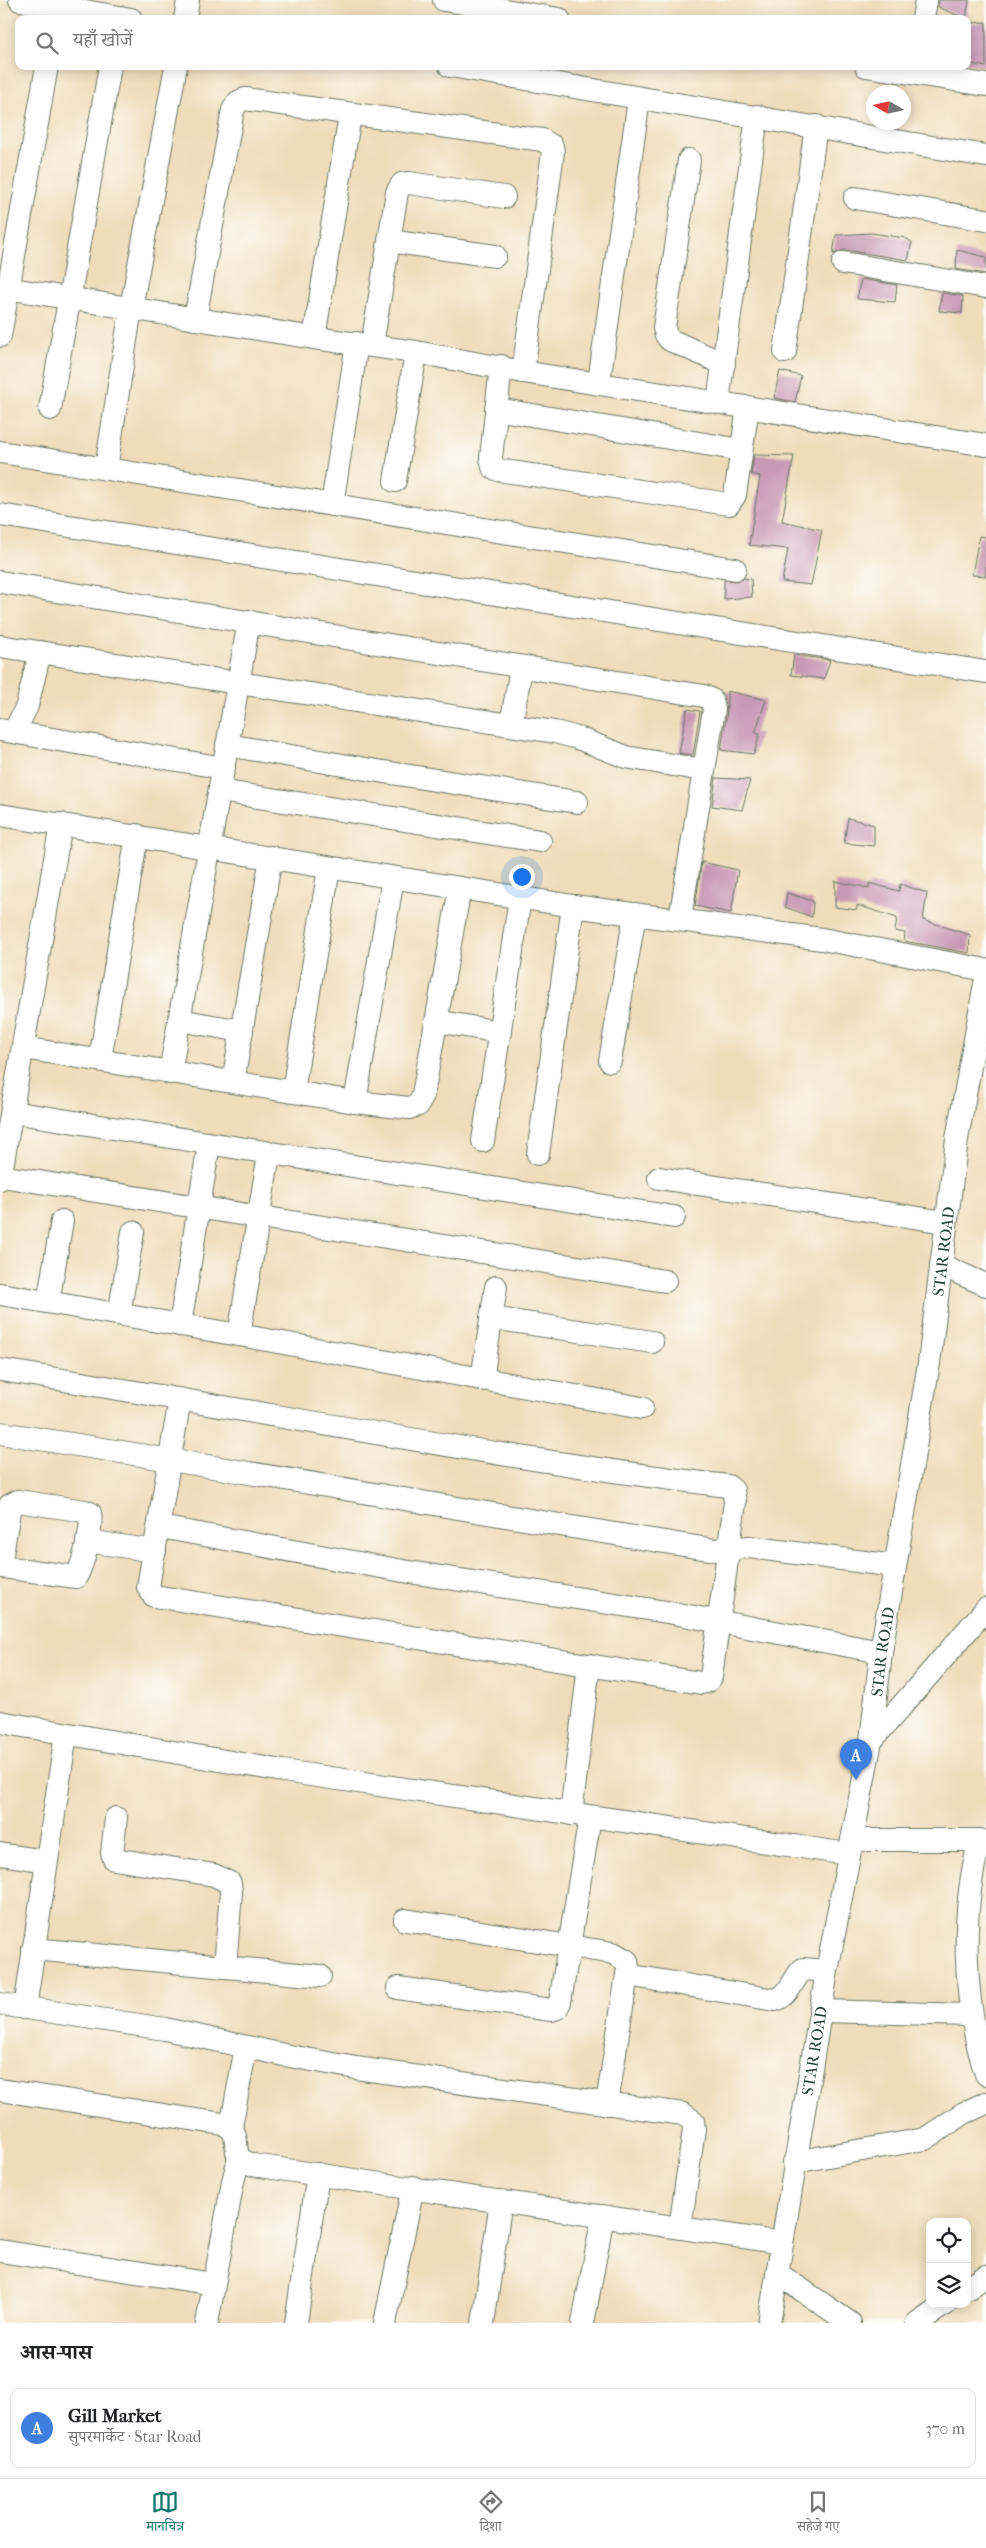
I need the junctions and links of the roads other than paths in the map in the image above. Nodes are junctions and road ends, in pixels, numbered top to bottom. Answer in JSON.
{"nodes":[{"id":1,"x":20,"y":0,"type":"edge"},
{"id":2,"x":188,"y":0,"type":"edge"},
{"id":3,"x":444,"y":0,"type":"edge"},
{"id":4,"x":926,"y":0,"type":"edge"},
{"id":5,"x":56,"y":12,"type":"edge"},
{"id":6,"x":90,"y":15,"type":"edge"},
{"id":7,"x":185,"y":15,"type":"edge"},
{"id":8,"x":535,"y":15,"type":"edge"},
{"id":9,"x":924,"y":15,"type":"edge"},
{"id":10,"x":46,"y":70,"type":"edge"},
{"id":11,"x":109,"y":70,"type":"edge"},
{"id":12,"x":175,"y":70,"type":"edge"},
{"id":13,"x":473,"y":70,"type":"edge"},
{"id":14,"x":915,"y":70,"type":"edge"},
{"id":15,"x":986,"y":85,"type":"edge"},
{"id":16,"x":639,"y":99,"type":"junction"},
{"id":17,"x":350,"y":115,"type":"junction"},
{"id":18,"x":757,"y":116,"type":"junction"},
{"id":19,"x":816,"y":126,"type":"junction"},
{"id":20,"x":986,"y":156,"type":"edge"},
{"id":21,"x":689,"y":160,"type":"dead end"},
{"id":22,"x":504,"y":197,"type":"dead end"},
{"id":23,"x":855,"y":198,"type":"dead end"},
{"id":24,"x":986,"y":220,"type":"edge"},
{"id":25,"x":389,"y":241,"type":"junction"},
{"id":26,"x":495,"y":256,"type":"dead end"},
{"id":27,"x":843,"y":263,"type":"dead end"},
{"id":28,"x":4,"y":287,"type":"edge"},
{"id":29,"x":986,"y":287,"type":"edge"},
{"id":30,"x":69,"y":297,"type":"junction"},
{"id":31,"x":132,"y":308,"type":"junction"},
{"id":32,"x":195,"y":319,"type":"junction"},
{"id":33,"x":0,"y":336,"type":"edge"},
{"id":34,"x":314,"y":338,"type":"junction"},
{"id":35,"x":364,"y":344,"type":"junction"},
{"id":36,"x":416,"y":352,"type":"junction"},
{"id":37,"x":785,"y":352,"type":"dead end"},
{"id":38,"x":724,"y":364,"type":"junction"},
{"id":39,"x":512,"y":369,"type":"junction"},
{"id":40,"x":599,"y":382,"type":"junction"},
{"id":41,"x":718,"y":402,"type":"junction"},
{"id":42,"x":748,"y":407,"type":"junction"},
{"id":43,"x":50,"y":409,"type":"dead end"},
{"id":44,"x":496,"y":410,"type":"junction"},
{"id":45,"x":986,"y":445,"type":"edge"},
{"id":46,"x":741,"y":450,"type":"junction"},
{"id":47,"x":0,"y":452,"type":"edge"},
{"id":48,"x":106,"y":469,"type":"junction"},
{"id":49,"x":395,"y":481,"type":"dead end"},
{"id":50,"x":332,"y":505,"type":"junction"},
{"id":51,"x":0,"y":516,"type":"edge"},
{"id":52,"x":735,"y":569,"type":"dead end"},
{"id":53,"x":0,"y":582,"type":"edge"},
{"id":54,"x":249,"y":621,"type":"junction"},
{"id":55,"x":0,"y":646,"type":"edge"},
{"id":56,"x":40,"y":652,"type":"junction"},
{"id":57,"x":521,"y":668,"type":"junction"},
{"id":58,"x":986,"y":672,"type":"edge"},
{"id":59,"x":239,"y":681,"type":"junction"},
{"id":60,"x":511,"y":725,"type":"junction"},
{"id":61,"x":7,"y":731,"type":"edge"},
{"id":62,"x":227,"y":745,"type":"junction"},
{"id":63,"x":224,"y":768,"type":"junction"},
{"id":64,"x":703,"y":770,"type":"junction"},
{"id":65,"x":220,"y":791,"type":"junction"},
{"id":66,"x":578,"y":802,"type":"dead end"},
{"id":67,"x":0,"y":815,"type":"edge"},
{"id":68,"x":61,"y":824,"type":"junction"},
{"id":69,"x":138,"y":835,"type":"junction"},
{"id":70,"x":540,"y":841,"type":"dead end"},
{"id":71,"x":210,"y":848,"type":"junction"},
{"id":72,"x":271,"y":857,"type":"junction"},
{"id":73,"x":329,"y":868,"type":"junction"},
{"id":74,"x":393,"y":878,"type":"junction"},
{"id":75,"x":460,"y":888,"type":"junction"},
{"id":76,"x":520,"y":898,"type":"junction"},
{"id":77,"x":573,"y":906,"type":"junction"},
{"id":78,"x":635,"y":914,"type":"junction"},
{"id":79,"x":680,"y":919,"type":"junction"},
{"id":80,"x":986,"y":970,"type":"edge"},
{"id":81,"x":986,"y":978,"type":"edge"},
{"id":82,"x":983,"y":1011,"type":"edge"},
{"id":83,"x":179,"y":1020,"type":"junction"},
{"id":84,"x":436,"y":1021,"type":"junction"},
{"id":85,"x":242,"y":1031,"type":"junction"},
{"id":86,"x":500,"y":1032,"type":"junction"},
{"id":87,"x":22,"y":1048,"type":"junction"},
{"id":88,"x":100,"y":1060,"type":"junction"},
{"id":89,"x":610,"y":1061,"type":"dead end"},
{"id":90,"x":170,"y":1073,"type":"junction"},
{"id":91,"x":233,"y":1082,"type":"junction"},
{"id":92,"x":293,"y":1091,"type":"junction"},
{"id":93,"x":355,"y":1102,"type":"junction"},
{"id":94,"x":8,"y":1117,"type":"edge"},
{"id":95,"x":483,"y":1141,"type":"dead end"},
{"id":96,"x":209,"y":1144,"type":"junction"},
{"id":97,"x":268,"y":1154,"type":"junction"},
{"id":98,"x":538,"y":1154,"type":"dead end"},
{"id":99,"x":0,"y":1177,"type":"edge"},
{"id":100,"x":659,"y":1178,"type":"dead end"},
{"id":101,"x":199,"y":1206,"type":"junction"},
{"id":102,"x":259,"y":1216,"type":"junction"},
{"id":103,"x":674,"y":1217,"type":"dead end"},
{"id":104,"x":62,"y":1221,"type":"dead end"},
{"id":105,"x":945,"y":1222,"type":"junction"},
{"id":106,"x":133,"y":1232,"type":"dead end"},
{"id":107,"x":941,"y":1265,"type":"junction"},
{"id":108,"x":665,"y":1280,"type":"dead end"},
{"id":109,"x":986,"y":1285,"type":"edge"},
{"id":110,"x":496,"y":1287,"type":"dead end"},
{"id":111,"x":0,"y":1294,"type":"edge"},
{"id":112,"x":48,"y":1302,"type":"junction"},
{"id":113,"x":119,"y":1314,"type":"junction"},
{"id":114,"x":491,"y":1318,"type":"junction"},
{"id":115,"x":180,"y":1325,"type":"junction"},
{"id":116,"x":239,"y":1335,"type":"junction"},
{"id":117,"x":652,"y":1342,"type":"dead end"},
{"id":118,"x":0,"y":1370,"type":"edge"},
{"id":119,"x":482,"y":1380,"type":"junction"},
{"id":120,"x":180,"y":1399,"type":"junction"},
{"id":121,"x":642,"y":1408,"type":"dead end"},
{"id":122,"x":0,"y":1433,"type":"edge"},
{"id":123,"x":170,"y":1459,"type":"junction"},
{"id":124,"x":160,"y":1528,"type":"junction"},
{"id":125,"x":3,"y":1529,"type":"edge"},
{"id":126,"x":87,"y":1542,"type":"junction"},
{"id":127,"x":730,"y":1548,"type":"junction"},
{"id":128,"x":155,"y":1551,"type":"junction"},
{"id":129,"x":896,"y":1566,"type":"junction"},
{"id":130,"x":986,"y":1609,"type":"edge"},
{"id":131,"x":719,"y":1623,"type":"junction"},
{"id":132,"x":881,"y":1652,"type":"junction"},
{"id":133,"x":589,"y":1665,"type":"junction"},
{"id":134,"x":0,"y":1722,"type":"edge"},
{"id":135,"x":66,"y":1734,"type":"junction"},
{"id":136,"x":870,"y":1741,"type":"junction"},
{"id":137,"x":581,"y":1815,"type":"junction"},
{"id":138,"x":116,"y":1818,"type":"dead end"},
{"id":139,"x":983,"y":1836,"type":"edge"},
{"id":140,"x":850,"y":1847,"type":"junction"},
{"id":141,"x":0,"y":1854,"type":"edge"},
{"id":142,"x":46,"y":1861,"type":"junction"},
{"id":143,"x":405,"y":1920,"type":"dead end"},
{"id":144,"x":569,"y":1946,"type":"junction"},
{"id":145,"x":977,"y":1946,"type":"edge"},
{"id":146,"x":33,"y":1949,"type":"junction"},
{"id":147,"x":224,"y":1967,"type":"junction"},
{"id":148,"x":827,"y":1970,"type":"junction"},
{"id":149,"x":627,"y":1975,"type":"junction"},
{"id":150,"x":320,"y":1976,"type":"dead end"},
{"id":151,"x":398,"y":1988,"type":"dead end"},
{"id":152,"x":0,"y":2004,"type":"edge"},
{"id":153,"x":25,"y":2008,"type":"junction"},
{"id":154,"x":820,"y":2011,"type":"junction"},
{"id":155,"x":970,"y":2016,"type":"junction"},
{"id":156,"x":246,"y":2047,"type":"junction"},
{"id":157,"x":986,"y":2074,"type":"edge"},
{"id":158,"x":0,"y":2090,"type":"edge"},
{"id":159,"x":986,"y":2103,"type":"edge"},
{"id":160,"x":607,"y":2104,"type":"junction"},
{"id":161,"x":231,"y":2127,"type":"junction"},
{"id":162,"x":239,"y":2159,"type":"junction"},
{"id":163,"x":794,"y":2162,"type":"junction"},
{"id":164,"x":318,"y":2174,"type":"junction"},
{"id":165,"x":413,"y":2187,"type":"junction"},
{"id":166,"x":501,"y":2201,"type":"junction"},
{"id":167,"x":603,"y":2216,"type":"junction"},
{"id":168,"x":680,"y":2228,"type":"junction"},
{"id":169,"x":782,"y":2242,"type":"junction"},
{"id":170,"x":0,"y":2251,"type":"edge"},
{"id":171,"x":777,"y":2273,"type":"junction"},
{"id":172,"x":986,"y":2276,"type":"edge"},
{"id":173,"x":214,"y":2284,"type":"junction"},
{"id":174,"x":971,"y":2286,"type":"edge"},
{"id":175,"x":939,"y":2308,"type":"edge"},
{"id":176,"x":207,"y":2323,"type":"edge"},
{"id":177,"x":296,"y":2323,"type":"edge"},
{"id":178,"x":386,"y":2323,"type":"edge"},
{"id":179,"x":482,"y":2323,"type":"edge"},
{"id":180,"x":583,"y":2323,"type":"edge"},
{"id":181,"x":769,"y":2323,"type":"edge"},
{"id":182,"x":850,"y":2323,"type":"edge"},
{"id":183,"x":917,"y":2323,"type":"edge"}],
"edges":[{"from":1,"to":5,"type":"street"},
{"from":2,"to":7,"type":"street"},
{"from":3,"to":8,"type":"street"},
{"from":4,"to":9,"type":"street"},
{"from":5,"to":6,"type":"street"},
{"from":10,"to":28,"type":"street"},
{"from":11,"to":30,"type":"street"},
{"from":12,"to":31,"type":"street"},
{"from":13,"to":16,"type":"street"},
{"from":14,"to":15,"type":"street"},
{"from":16,"to":18,"type":"street"},
{"from":16,"to":40,"type":"street"},
{"from":17,"to":32,"type":"street"},
{"from":17,"to":34,"type":"street"},
{"from":17,"to":39,"type":"street"},
{"from":18,"to":19,"type":"street"},
{"from":18,"to":38,"type":"street"},
{"from":19,"to":20,"type":"street"},
{"from":19,"to":37,"type":"street"},
{"from":21,"to":38,"type":"street"},
{"from":22,"to":25,"type":"street"},
{"from":23,"to":24,"type":"street"},
{"from":25,"to":26,"type":"street"},
{"from":25,"to":35,"type":"street"},
{"from":27,"to":29,"type":"street"},
{"from":28,"to":30,"type":"street"},
{"from":28,"to":33,"type":"street"},
{"from":30,"to":31,"type":"street"},
{"from":30,"to":43,"type":"street"},
{"from":31,"to":32,"type":"street"},
{"from":31,"to":48,"type":"street"},
{"from":32,"to":34,"type":"street"},
{"from":34,"to":35,"type":"street"},
{"from":35,"to":36,"type":"street"},
{"from":35,"to":50,"type":"street"},
{"from":36,"to":39,"type":"street"},
{"from":36,"to":49,"type":"street"},
{"from":38,"to":41,"type":"street"},
{"from":39,"to":40,"type":"street"},
{"from":39,"to":44,"type":"street"},
{"from":40,"to":41,"type":"street"},
{"from":41,"to":42,"type":"street"},
{"from":42,"to":45,"type":"street"},
{"from":42,"to":46,"type":"street"},
{"from":44,"to":46,"type":"street"},
{"from":44,"to":46,"type":"street"},
{"from":47,"to":48,"type":"street"},
{"from":48,"to":50,"type":"street"},
{"from":50,"to":52,"type":"street"},
{"from":51,"to":58,"type":"street"},
{"from":53,"to":54,"type":"street"},
{"from":54,"to":57,"type":"street"},
{"from":54,"to":59,"type":"street"},
{"from":55,"to":56,"type":"street"},
{"from":56,"to":59,"type":"street"},
{"from":56,"to":61,"type":"street"},
{"from":57,"to":60,"type":"street"},
{"from":57,"to":64,"type":"street"},
{"from":59,"to":60,"type":"street"},
{"from":59,"to":62,"type":"street"},
{"from":60,"to":64,"type":"street"},
{"from":61,"to":63,"type":"street"},
{"from":62,"to":63,"type":"street"},
{"from":62,"to":66,"type":"street"},
{"from":63,"to":65,"type":"street"},
{"from":64,"to":79,"type":"street"},
{"from":65,"to":70,"type":"street"},
{"from":65,"to":71,"type":"street"},
{"from":67,"to":68,"type":"street"},
{"from":68,"to":69,"type":"street"},
{"from":68,"to":87,"type":"street"},
{"from":69,"to":71,"type":"street"},
{"from":69,"to":88,"type":"street"},
{"from":71,"to":72,"type":"street"},
{"from":71,"to":83,"type":"street"},
{"from":72,"to":73,"type":"street"},
{"from":72,"to":85,"type":"street"},
{"from":73,"to":74,"type":"street"},
{"from":73,"to":92,"type":"street"},
{"from":74,"to":75,"type":"street"},
{"from":74,"to":93,"type":"street"},
{"from":75,"to":76,"type":"street"},
{"from":75,"to":84,"type":"street"},
{"from":76,"to":77,"type":"street"},
{"from":76,"to":86,"type":"street"},
{"from":77,"to":78,"type":"street"},
{"from":77,"to":98,"type":"street"},
{"from":78,"to":79,"type":"street"},
{"from":78,"to":89,"type":"street"},
{"from":79,"to":80,"type":"street"},
{"from":81,"to":82,"type":"street","name":"STAR ROAD"},
{"from":82,"to":105,"type":"street","name":"STAR ROAD"},
{"from":83,"to":85,"type":"street"},
{"from":83,"to":90,"type":"street"},
{"from":84,"to":86,"type":"street"},
{"from":84,"to":93,"type":"street"},
{"from":85,"to":91,"type":"street"},
{"from":86,"to":95,"type":"street"},
{"from":87,"to":88,"type":"street"},
{"from":87,"to":94,"type":"street"},
{"from":88,"to":90,"type":"street"},
{"from":90,"to":91,"type":"street"},
{"from":91,"to":92,"type":"street"},
{"from":92,"to":93,"type":"street"},
{"from":94,"to":96,"type":"street"},
{"from":94,"to":99,"type":"street"},
{"from":96,"to":97,"type":"street"},
{"from":96,"to":101,"type":"street"},
{"from":97,"to":102,"type":"street"},
{"from":97,"to":103,"type":"street"},
{"from":99,"to":101,"type":"street"},
{"from":100,"to":105,"type":"street"},
{"from":101,"to":102,"type":"street"},
{"from":101,"to":115,"type":"street"},
{"from":102,"to":108,"type":"street"},
{"from":102,"to":116,"type":"street"},
{"from":104,"to":112,"type":"street"},
{"from":105,"to":107,"type":"street","name":"STAR ROAD"},
{"from":106,"to":113,"type":"street"},
{"from":107,"to":109,"type":"street"},
{"from":107,"to":129,"type":"street","name":"STAR ROAD"},
{"from":110,"to":114,"type":"street"},
{"from":111,"to":112,"type":"street"},
{"from":112,"to":113,"type":"street"},
{"from":113,"to":115,"type":"street"},
{"from":114,"to":117,"type":"street"},
{"from":114,"to":119,"type":"street"},
{"from":115,"to":116,"type":"street"},
{"from":116,"to":119,"type":"street"},
{"from":118,"to":120,"type":"street"},
{"from":119,"to":121,"type":"street"},
{"from":120,"to":123,"type":"street"},
{"from":120,"to":127,"type":"street"},
{"from":122,"to":123,"type":"street"},
{"from":123,"to":124,"type":"street"},
{"from":123,"to":127,"type":"street"},
{"from":124,"to":128,"type":"street"},
{"from":124,"to":131,"type":"street"},
{"from":125,"to":126,"type":"street"},
{"from":125,"to":126,"type":"street"},
{"from":126,"to":128,"type":"street"},
{"from":127,"to":129,"type":"street"},
{"from":127,"to":131,"type":"street"},
{"from":128,"to":133,"type":"street"},
{"from":129,"to":132,"type":"street","name":"STAR ROAD"},
{"from":130,"to":136,"type":"street"},
{"from":131,"to":132,"type":"street"},
{"from":131,"to":133,"type":"street"},
{"from":132,"to":136,"type":"street","name":"STAR ROAD"},
{"from":133,"to":137,"type":"street"},
{"from":134,"to":135,"type":"street"},
{"from":135,"to":137,"type":"street"},
{"from":135,"to":142,"type":"street"},
{"from":136,"to":140,"type":"street","name":"STAR ROAD"},
{"from":137,"to":140,"type":"street"},
{"from":137,"to":144,"type":"street"},
{"from":138,"to":147,"type":"street"},
{"from":139,"to":140,"type":"street"},
{"from":139,"to":145,"type":"street"},
{"from":140,"to":148,"type":"street","name":"STAR ROAD"},
{"from":141,"to":142,"type":"street"},
{"from":142,"to":146,"type":"street"},
{"from":143,"to":144,"type":"street"},
{"from":144,"to":149,"type":"street"},
{"from":144,"to":151,"type":"street"},
{"from":145,"to":155,"type":"street"},
{"from":146,"to":147,"type":"street"},
{"from":146,"to":153,"type":"street"},
{"from":147,"to":150,"type":"street"},
{"from":148,"to":149,"type":"street"},
{"from":148,"to":154,"type":"street","name":"STAR ROAD"},
{"from":149,"to":160,"type":"street"},
{"from":152,"to":153,"type":"street"},
{"from":153,"to":156,"type":"street"},
{"from":154,"to":155,"type":"street"},
{"from":154,"to":163,"type":"street","name":"STAR ROAD"},
{"from":155,"to":157,"type":"street"},
{"from":156,"to":160,"type":"street"},
{"from":156,"to":161,"type":"street"},
{"from":158,"to":161,"type":"street"},
{"from":159,"to":163,"type":"street"},
{"from":160,"to":168,"type":"street"},
{"from":161,"to":162,"type":"street"},
{"from":162,"to":164,"type":"street"},
{"from":162,"to":173,"type":"street"},
{"from":163,"to":169,"type":"street","name":"STAR ROAD"},
{"from":164,"to":165,"type":"street"},
{"from":164,"to":177,"type":"street"},
{"from":165,"to":166,"type":"street"},
{"from":165,"to":178,"type":"street"},
{"from":166,"to":167,"type":"street"},
{"from":166,"to":179,"type":"street"},
{"from":167,"to":168,"type":"street"},
{"from":167,"to":180,"type":"street"},
{"from":168,"to":169,"type":"street"},
{"from":169,"to":171,"type":"street","name":"STAR ROAD"},
{"from":170,"to":173,"type":"street"},
{"from":171,"to":181,"type":"street","name":"STAR ROAD"},
{"from":171,"to":182,"type":"street"},
{"from":172,"to":174,"type":"street"},
{"from":173,"to":176,"type":"street"},
{"from":175,"to":183,"type":"street"}]}
